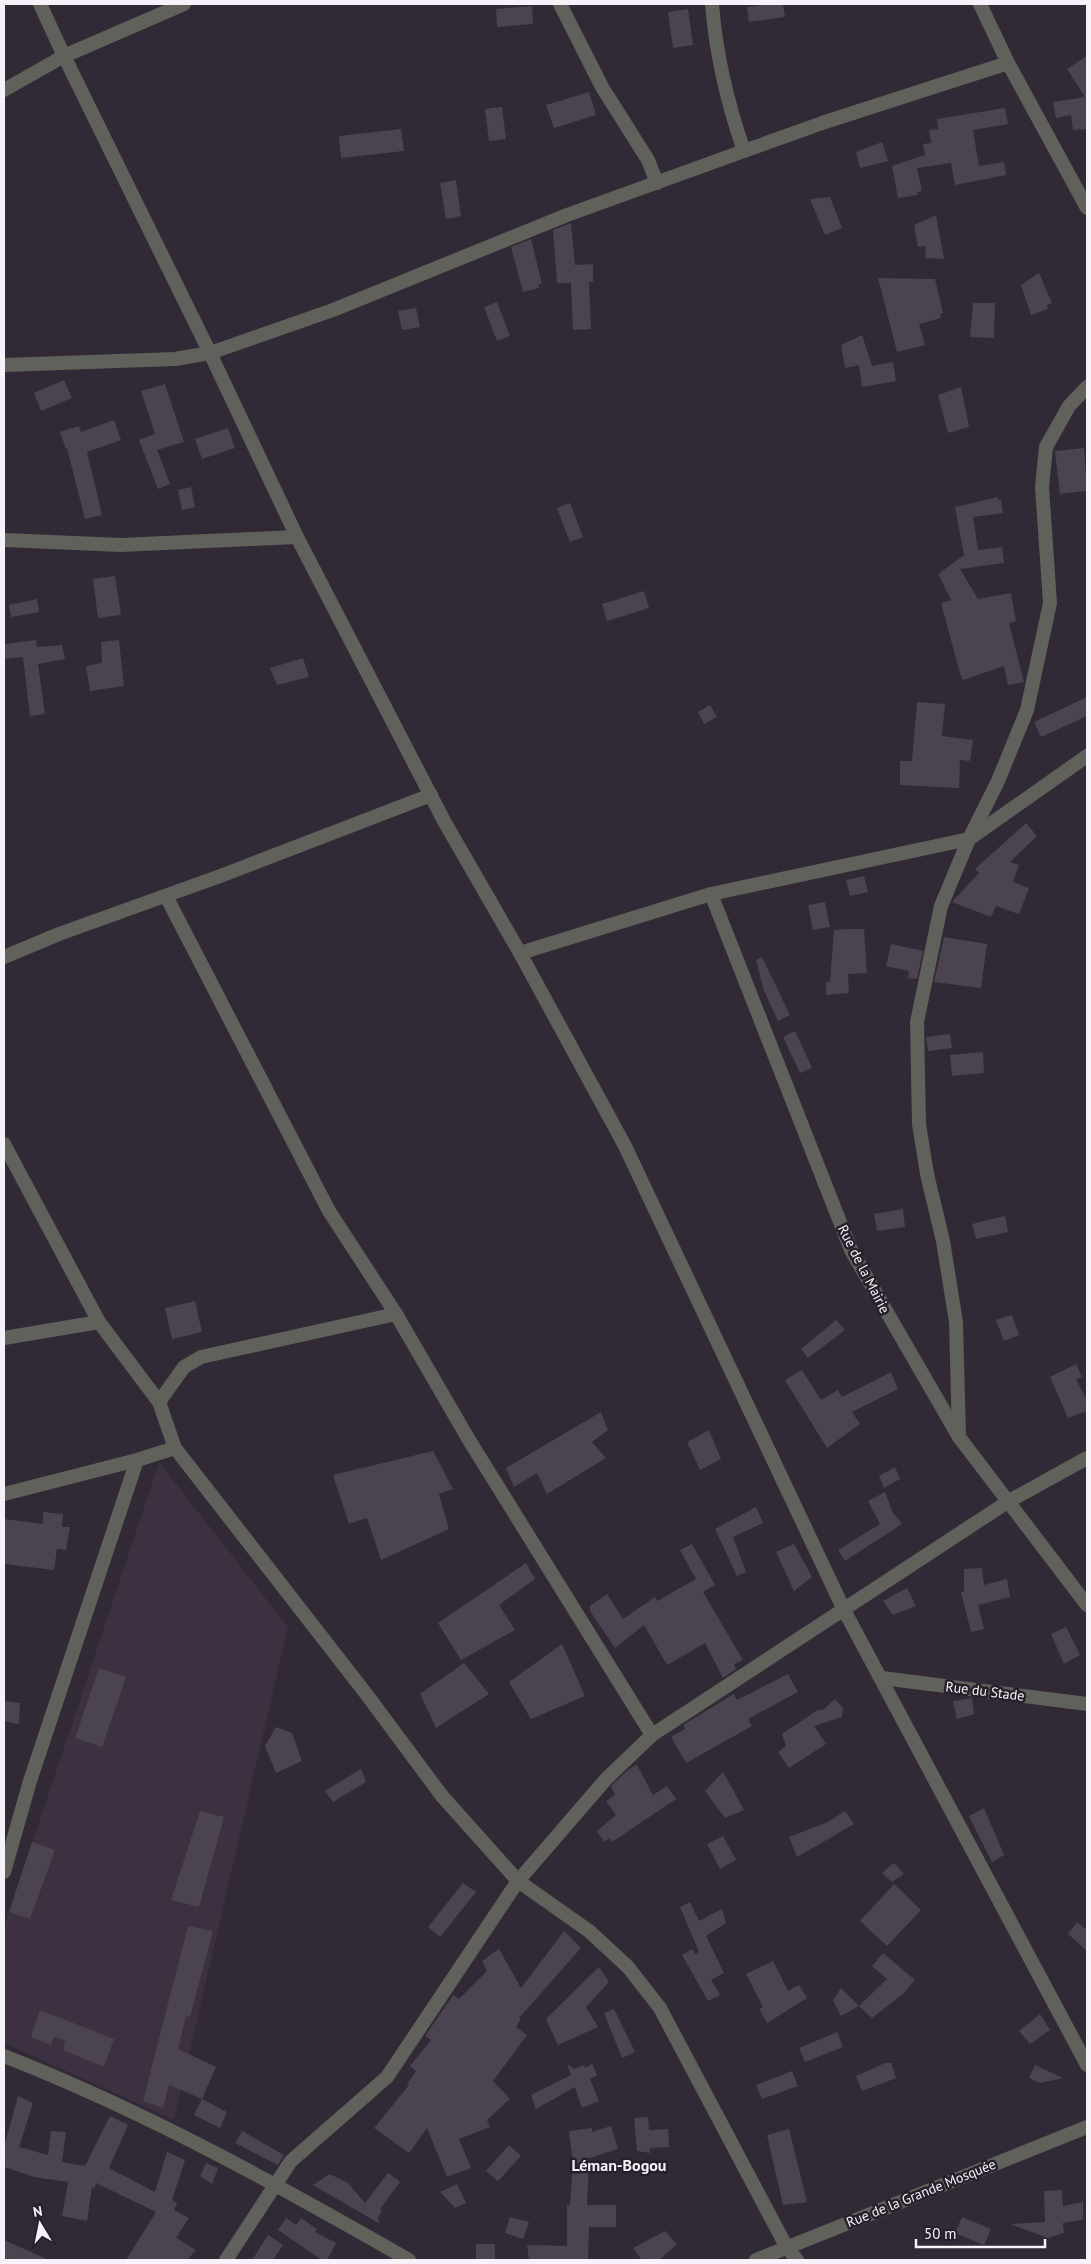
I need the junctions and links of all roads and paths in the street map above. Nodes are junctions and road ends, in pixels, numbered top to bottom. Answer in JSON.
{"nodes":[{"id":1,"x":40,"y":4,"type":"edge"},
{"id":2,"x":184,"y":4,"type":"edge"},
{"id":3,"x":560,"y":4,"type":"edge"},
{"id":4,"x":712,"y":4,"type":"edge"},
{"id":5,"x":980,"y":4,"type":"edge"},
{"id":6,"x":64,"y":56,"type":"junction"},
{"id":7,"x":1008,"y":64,"type":"junction"},
{"id":8,"x":4,"y":90,"type":"edge"},
{"id":9,"x":744,"y":151,"type":"junction"},
{"id":10,"x":658,"y":183,"type":"junction"},
{"id":11,"x":1087,"y":208,"type":"edge"},
{"id":12,"x":210,"y":353,"type":"junction"},
{"id":13,"x":4,"y":365,"type":"edge"},
{"id":14,"x":1087,"y":387,"type":"edge"},
{"id":15,"x":297,"y":537,"type":"junction"},
{"id":16,"x":4,"y":540,"type":"edge"},
{"id":17,"x":1087,"y":756,"type":"edge"},
{"id":18,"x":431,"y":796,"type":"junction"},
{"id":19,"x":969,"y":838,"type":"junction"},
{"id":20,"x":711,"y":894,"type":"junction"},
{"id":21,"x":166,"y":896,"type":"junction"},
{"id":22,"x":520,"y":953,"type":"junction"},
{"id":23,"x":4,"y":957,"type":"edge"},
{"id":24,"x":4,"y":1144,"type":"edge"},
{"id":25,"x":396,"y":1314,"type":"junction"},
{"id":26,"x":99,"y":1322,"type":"junction"},
{"id":27,"x":4,"y":1338,"type":"edge"},
{"id":28,"x":159,"y":1402,"type":"junction"},
{"id":29,"x":959,"y":1437,"type":"junction"},
{"id":30,"x":175,"y":1448,"type":"junction"},
{"id":31,"x":1087,"y":1458,"type":"edge"},
{"id":32,"x":137,"y":1460,"type":"junction"},
{"id":33,"x":4,"y":1494,"type":"edge"},
{"id":34,"x":1009,"y":1501,"type":"junction"},
{"id":35,"x":1087,"y":1605,"type":"edge"},
{"id":36,"x":844,"y":1610,"type":"junction"},
{"id":37,"x":882,"y":1678,"type":"junction"},
{"id":38,"x":1087,"y":1704,"type":"edge"},
{"id":39,"x":652,"y":1735,"type":"junction"},
{"id":40,"x":4,"y":1872,"type":"edge"},
{"id":41,"x":518,"y":1881,"type":"junction"},
{"id":42,"x":4,"y":2056,"type":"edge"},
{"id":43,"x":1087,"y":2065,"type":"edge"},
{"id":44,"x":1087,"y":2127,"type":"edge"},
{"id":45,"x":274,"y":2183,"type":"junction"},
{"id":46,"x":786,"y":2246,"type":"junction"},
{"id":47,"x":226,"y":2260,"type":"edge"},
{"id":48,"x":408,"y":2260,"type":"edge"},
{"id":49,"x":756,"y":2260,"type":"edge"},
{"id":50,"x":797,"y":2260,"type":"edge"}],
"edges":[{"from":1,"to":6,"type":"street"},
{"from":2,"to":6,"type":"street"},
{"from":3,"to":10,"type":"street"},
{"from":4,"to":9,"type":"street"},
{"from":5,"to":7,"type":"street"},
{"from":6,"to":8,"type":"street"},
{"from":6,"to":12,"type":"street"},
{"from":7,"to":9,"type":"street"},
{"from":7,"to":11,"type":"street"},
{"from":9,"to":10,"type":"street"},
{"from":10,"to":12,"type":"street"},
{"from":12,"to":13,"type":"street"},
{"from":12,"to":15,"type":"street"},
{"from":14,"to":19,"type":"street"},
{"from":15,"to":16,"type":"street"},
{"from":15,"to":18,"type":"street"},
{"from":17,"to":19,"type":"street"},
{"from":18,"to":21,"type":"street"},
{"from":18,"to":22,"type":"street"},
{"from":19,"to":20,"type":"street"},
{"from":19,"to":29,"type":"street"},
{"from":20,"to":22,"type":"street"},
{"from":20,"to":29,"type":"street","name":"Rue de la Mairie"},
{"from":21,"to":23,"type":"street"},
{"from":21,"to":25,"type":"street"},
{"from":22,"to":36,"type":"street"},
{"from":24,"to":26,"type":"street"},
{"from":25,"to":28,"type":"street"},
{"from":25,"to":39,"type":"street"},
{"from":26,"to":27,"type":"street"},
{"from":26,"to":28,"type":"street"},
{"from":28,"to":30,"type":"street"},
{"from":29,"to":34,"type":"street","name":"Rue de la Mairie"},
{"from":30,"to":32,"type":"street"},
{"from":30,"to":41,"type":"street"},
{"from":31,"to":34,"type":"street"},
{"from":32,"to":33,"type":"street"},
{"from":32,"to":40,"type":"street"},
{"from":34,"to":35,"type":"street","name":"Rue de la Mairie"},
{"from":34,"to":36,"type":"street"},
{"from":36,"to":37,"type":"street"},
{"from":36,"to":39,"type":"street"},
{"from":37,"to":38,"type":"street","name":"Rue du Stade"},
{"from":37,"to":43,"type":"street"},
{"from":39,"to":41,"type":"street"},
{"from":41,"to":45,"type":"street"},
{"from":41,"to":46,"type":"street"},
{"from":42,"to":45,"type":"street"},
{"from":44,"to":46,"type":"street","name":"Rue de la Grande Mosquée"},
{"from":45,"to":47,"type":"street"},
{"from":45,"to":48,"type":"street"},
{"from":46,"to":49,"type":"street","name":"Rue de la Grande Mosquée"},
{"from":46,"to":50,"type":"street"}]}
